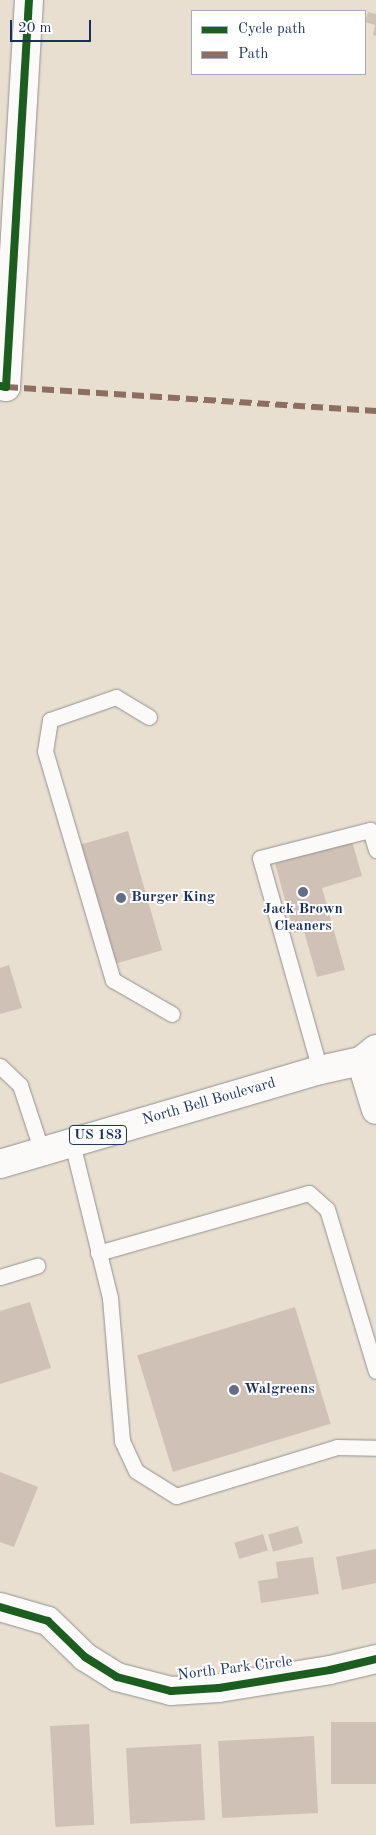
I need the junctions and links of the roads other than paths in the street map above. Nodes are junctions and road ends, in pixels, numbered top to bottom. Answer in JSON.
{"nodes":[{"id":1,"x":29,"y":0,"type":"edge"},
{"id":2,"x":3,"y":387,"type":"edge"},
{"id":3,"x":149,"y":717,"type":"dead end"},
{"id":4,"x":376,"y":850,"type":"edge"},
{"id":5,"x":172,"y":1014,"type":"dead end"},
{"id":6,"x":371,"y":1059,"type":"edge"},
{"id":7,"x":0,"y":1066,"type":"edge"},
{"id":8,"x":320,"y":1070,"type":"junction"},
{"id":9,"x":376,"y":1110,"type":"edge"},
{"id":10,"x":72,"y":1142,"type":"junction"},
{"id":11,"x":42,"y":1152,"type":"junction"},
{"id":12,"x":0,"y":1164,"type":"edge"},
{"id":13,"x":98,"y":1253,"type":"junction"},
{"id":14,"x":37,"y":1266,"type":"dead end"},
{"id":15,"x":0,"y":1277,"type":"edge"},
{"id":16,"x":376,"y":1371,"type":"edge"},
{"id":17,"x":376,"y":1448,"type":"edge"},
{"id":18,"x":0,"y":1607,"type":"edge"},
{"id":19,"x":376,"y":1659,"type":"edge"}],
"edges":[{"from":1,"to":2,"type":"street"},
{"from":3,"to":5,"type":"lane"},
{"from":4,"to":8,"type":"lane"},
{"from":6,"to":8,"type":"street","name":"North Bell Boulevard","number":"US 183"},
{"from":6,"to":9,"type":"street"},
{"from":7,"to":11,"type":"lane"},
{"from":8,"to":10,"type":"street","name":"North Bell Boulevard","number":"US 183"},
{"from":10,"to":11,"type":"street","name":"North Bell Boulevard","number":"US 183"},
{"from":10,"to":13,"type":"lane"},
{"from":11,"to":12,"type":"street","name":"North Bell Boulevard","number":"US 183"},
{"from":13,"to":16,"type":"lane"},
{"from":13,"to":17,"type":"lane"},
{"from":14,"to":15,"type":"lane"},
{"from":18,"to":19,"type":"street","name":"North Park Circle"}]}
